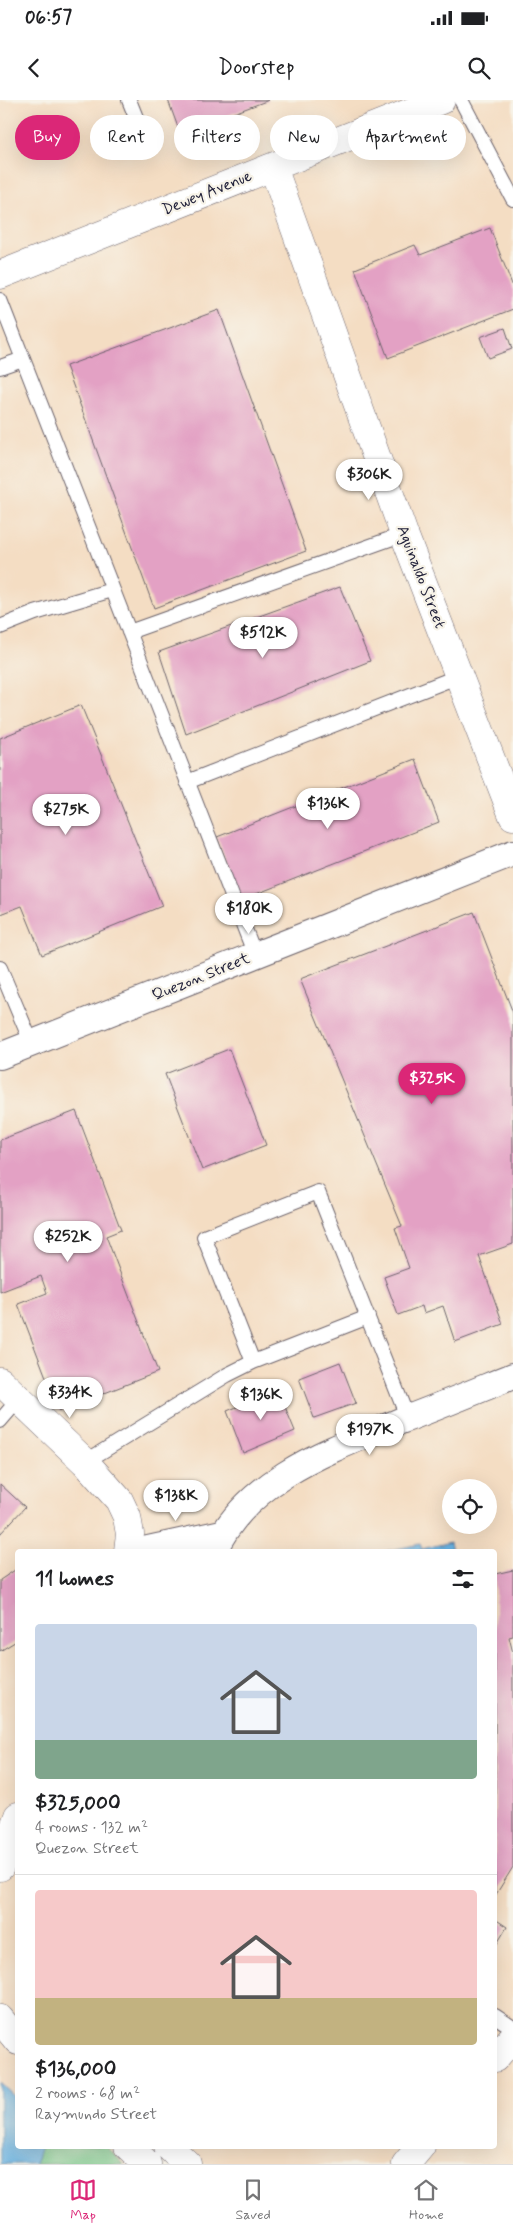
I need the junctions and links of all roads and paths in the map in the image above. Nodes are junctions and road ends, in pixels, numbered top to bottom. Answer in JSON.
{"nodes":[{"id":1,"x":129,"y":100,"type":"edge"},
{"id":2,"x":461,"y":100,"type":"edge"},
{"id":3,"x":430,"y":102,"type":"edge"},
{"id":4,"x":135,"y":115,"type":"edge"},
{"id":5,"x":272,"y":167,"type":"junction"},
{"id":6,"x":513,"y":199,"type":"edge"},
{"id":7,"x":0,"y":275,"type":"edge"},
{"id":8,"x":0,"y":300,"type":"edge"},
{"id":9,"x":23,"y":359,"type":"junction"},
{"id":10,"x":0,"y":367,"type":"edge"},
{"id":11,"x":404,"y":534,"type":"junction"},
{"id":12,"x":112,"y":590,"type":"junction"},
{"id":13,"x":0,"y":627,"type":"edge"},
{"id":14,"x":129,"y":632,"type":"junction"},
{"id":15,"x":459,"y":676,"type":"junction"},
{"id":16,"x":187,"y":782,"type":"junction"},
{"id":17,"x":513,"y":816,"type":"edge"},
{"id":18,"x":513,"y":853,"type":"edge"},
{"id":19,"x":254,"y":955,"type":"junction"},
{"id":20,"x":0,"y":968,"type":"edge"},
{"id":21,"x":32,"y":1044,"type":"junction"},
{"id":22,"x":0,"y":1056,"type":"edge"},
{"id":23,"x":368,"y":1317,"type":"junction"},
{"id":24,"x":253,"y":1362,"type":"junction"},
{"id":25,"x":513,"y":1376,"type":"edge"},
{"id":26,"x":10,"y":1390,"type":"edge"},
{"id":27,"x":408,"y":1418,"type":"junction"},
{"id":28,"x":0,"y":1421,"type":"edge"},
{"id":29,"x":85,"y":1462,"type":"junction"},
{"id":30,"x":218,"y":1542,"type":"edge"},
{"id":31,"x":128,"y":1549,"type":"edge"},
{"id":32,"x":157,"y":1549,"type":"edge"},
{"id":33,"x":15,"y":1824,"type":"edge"},
{"id":34,"x":0,"y":1867,"type":"edge"},
{"id":35,"x":0,"y":2008,"type":"edge"},
{"id":36,"x":497,"y":2017,"type":"edge"},
{"id":37,"x":0,"y":2019,"type":"edge"},
{"id":38,"x":15,"y":2019,"type":"edge"},
{"id":39,"x":513,"y":2028,"type":"edge"},
{"id":40,"x":15,"y":2037,"type":"edge"},
{"id":41,"x":513,"y":2037,"type":"edge"},
{"id":42,"x":497,"y":2056,"type":"edge"},
{"id":43,"x":131,"y":2149,"type":"edge"},
{"id":44,"x":171,"y":2149,"type":"edge"},
{"id":45,"x":418,"y":2149,"type":"edge"},
{"id":46,"x":147,"y":2164,"type":"edge"},
{"id":47,"x":188,"y":2164,"type":"edge"},
{"id":48,"x":406,"y":2164,"type":"edge"}],
"edges":[{"from":1,"to":4,"type":"lane"},
{"from":2,"to":6,"type":"lane"},
{"from":3,"to":5,"type":"main road","name":"Dewey Avenue"},
{"from":5,"to":7,"type":"main road","name":"Dewey Avenue"},
{"from":5,"to":11,"type":"main road","name":"Aguinaldo Street"},
{"from":8,"to":9,"type":"lane"},
{"from":9,"to":10,"type":"lane"},
{"from":9,"to":12,"type":"lane"},
{"from":11,"to":14,"type":"lane"},
{"from":11,"to":15,"type":"main road","name":"Aguinaldo Street"},
{"from":12,"to":13,"type":"lane"},
{"from":12,"to":14,"type":"lane"},
{"from":14,"to":16,"type":"lane"},
{"from":15,"to":16,"type":"lane"},
{"from":15,"to":17,"type":"main road","name":"Aguinaldo Street"},
{"from":16,"to":19,"type":"lane"},
{"from":18,"to":19,"type":"street","name":"Quezon Street"},
{"from":19,"to":21,"type":"street","name":"Quezon Street"},
{"from":20,"to":21,"type":"lane"},
{"from":21,"to":22,"type":"street","name":"Quezon Street"},
{"from":23,"to":24,"type":"lane"},
{"from":23,"to":24,"type":"lane"},
{"from":23,"to":27,"type":"lane"},
{"from":24,"to":29,"type":"lane"},
{"from":25,"to":27,"type":"street"},
{"from":26,"to":28,"type":"lane"},
{"from":26,"to":29,"type":"main road"},
{"from":27,"to":30,"type":"street"},
{"from":29,"to":31,"type":"main road"},
{"from":30,"to":32,"type":"street"},
{"from":33,"to":34,"type":"main road"},
{"from":35,"to":38,"type":"main road"},
{"from":36,"to":39,"type":"lane"},
{"from":37,"to":40,"type":"main road"},
{"from":41,"to":42,"type":"main road"},
{"from":43,"to":46,"type":"main road"},
{"from":44,"to":47,"type":"main road"},
{"from":45,"to":48,"type":"main road"}]}
